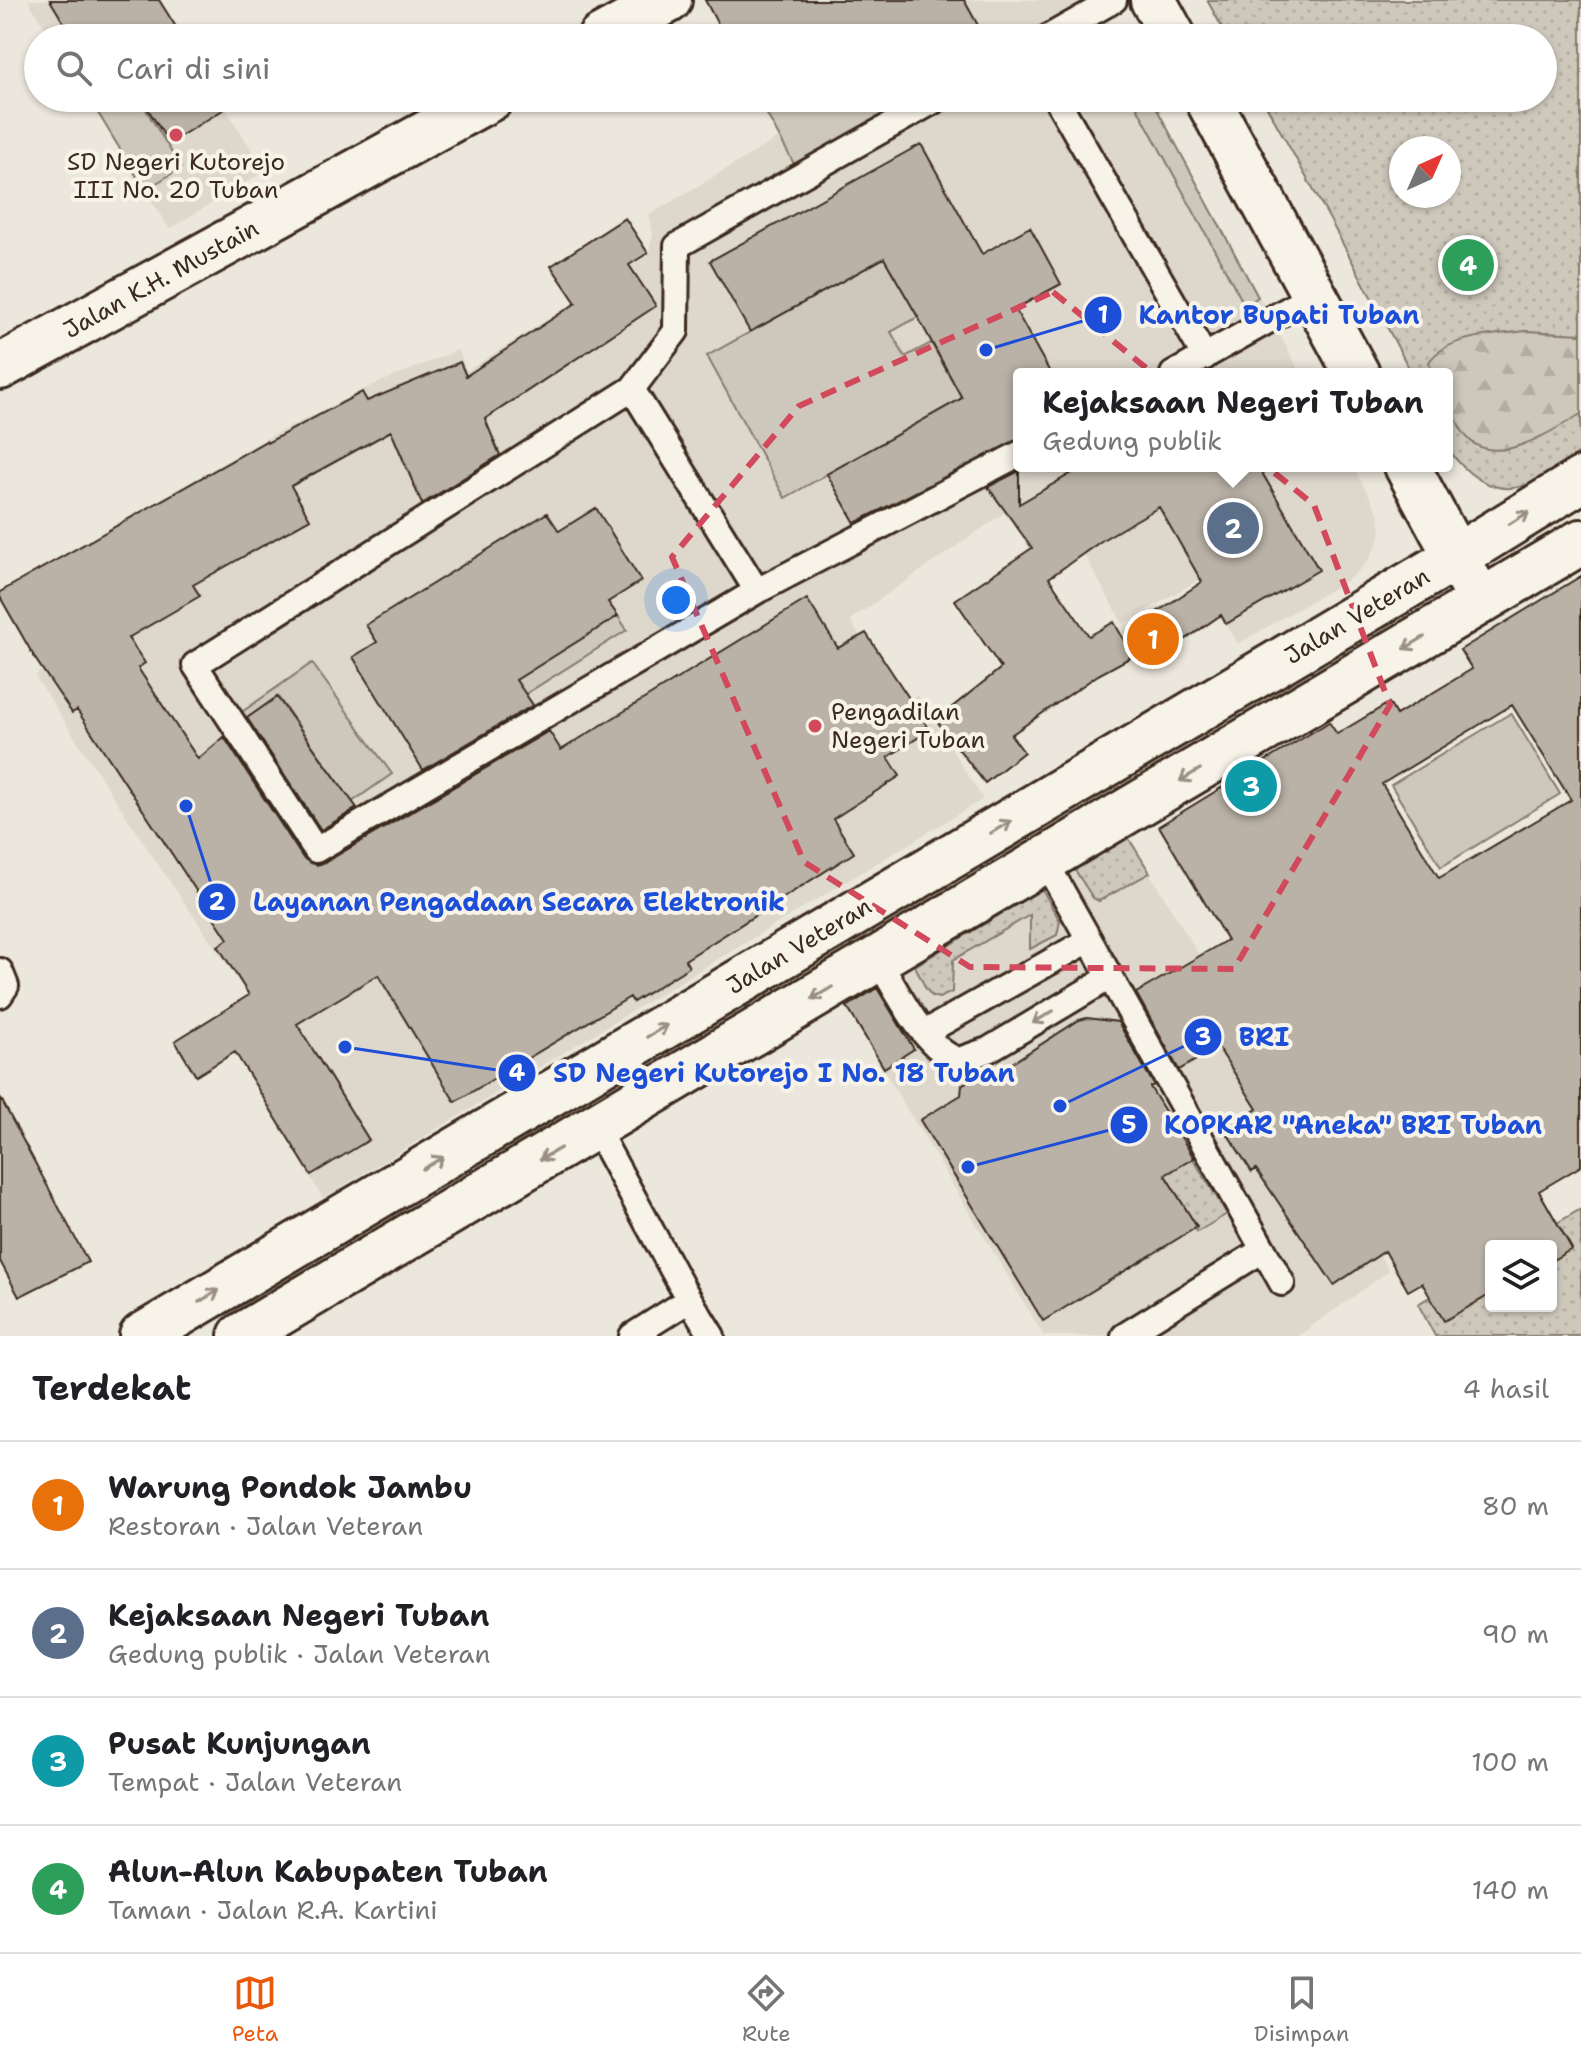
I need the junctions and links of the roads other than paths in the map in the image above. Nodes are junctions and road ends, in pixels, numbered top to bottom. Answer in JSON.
{"nodes":[{"id":1,"x":669,"y":0,"type":"edge"},
{"id":2,"x":1114,"y":0,"type":"edge"},
{"id":3,"x":1153,"y":0,"type":"edge"},
{"id":4,"x":625,"y":24,"type":"edge"},
{"id":5,"x":1072,"y":24,"type":"edge"},
{"id":6,"x":1166,"y":24,"type":"edge"},
{"id":7,"x":465,"y":112,"type":"edge"},
{"id":8,"x":914,"y":112,"type":"edge"},
{"id":9,"x":1064,"y":112,"type":"edge"},
{"id":10,"x":1215,"y":112,"type":"edge"},
{"id":11,"x":1314,"y":295,"type":"junction"},
{"id":12,"x":1205,"y":357,"type":"junction"},
{"id":13,"x":0,"y":367,"type":"edge"},
{"id":14,"x":1184,"y":368,"type":"edge"},
{"id":15,"x":1354,"y":368,"type":"edge"},
{"id":16,"x":632,"y":389,"type":"junction"},
{"id":17,"x":1013,"y":457,"type":"edge"},
{"id":18,"x":1410,"y":472,"type":"edge"},
{"id":19,"x":1581,"y":480,"type":"edge"},
{"id":20,"x":1581,"y":542,"type":"edge"},
{"id":21,"x":1456,"y":557,"type":"junction"},
{"id":22,"x":757,"y":591,"type":"junction"},
{"id":23,"x":1481,"y":603,"type":"junction"},
{"id":24,"x":947,"y":858,"type":"junction"},
{"id":25,"x":1045,"y":861,"type":"junction"},
{"id":26,"x":896,"y":889,"type":"junction"},
{"id":27,"x":973,"y":904,"type":"junction"},
{"id":28,"x":921,"y":935,"type":"junction"},
{"id":29,"x":1089,"y":940,"type":"junction"},
{"id":30,"x":878,"y":960,"type":"junction"},
{"id":31,"x":0,"y":971,"type":"edge"},
{"id":32,"x":1110,"y":977,"type":"junction"},
{"id":33,"x":0,"y":995,"type":"edge"},
{"id":34,"x":924,"y":1033,"type":"junction"},
{"id":35,"x":595,"y":1127,"type":"junction"},
{"id":36,"x":1263,"y":1250,"type":"junction"},
{"id":37,"x":1282,"y":1283,"type":"dead end"},
{"id":38,"x":689,"y":1300,"type":"junction"},
{"id":39,"x":142,"y":1336,"type":"edge"},
{"id":40,"x":241,"y":1336,"type":"edge"},
{"id":41,"x":632,"y":1336,"type":"edge"},
{"id":42,"x":712,"y":1336,"type":"edge"},
{"id":43,"x":1124,"y":1336,"type":"edge"}],
"edges":[{"from":1,"to":4,"type":"main road"},
{"from":2,"to":5,"type":"lane"},
{"from":3,"to":6,"type":"main road"},
{"from":7,"to":13,"type":"main road","name":"Jalan K.H. Mustain"},
{"from":8,"to":16,"type":"lane"},
{"from":9,"to":12,"type":"lane"},
{"from":10,"to":11,"type":"main road"},
{"from":11,"to":12,"type":"lane"},
{"from":11,"to":15,"type":"main road"},
{"from":12,"to":14,"type":"lane"},
{"from":16,"to":22,"type":"lane"},
{"from":16,"to":22,"type":"lane"},
{"from":17,"to":22,"type":"lane"},
{"from":18,"to":21,"type":"main road"},
{"from":21,"to":19,"type":"main road","name":"Jalan Veteran","one_way":true},
{"from":20,"to":23,"type":"main road"},
{"from":21,"to":23,"type":"main road"},
{"from":24,"to":21,"type":"main road","name":"Jalan Veteran","one_way":true},
{"from":23,"to":25,"type":"main road","one_way":true},
{"from":24,"to":26,"type":"main road","name":"Jalan Veteran"},
{"from":24,"to":27,"type":"main road"},
{"from":25,"to":27,"type":"main road"},
{"from":25,"to":29,"type":"lane"},
{"from":26,"to":28,"type":"main road"},
{"from":39,"to":26,"type":"main road","name":"Jalan Veteran","one_way":true},
{"from":27,"to":28,"type":"main road"},
{"from":28,"to":30,"type":"main road"},
{"from":29,"to":32,"type":"lane"},
{"from":29,"to":34,"type":"lane"},
{"from":30,"to":34,"type":"lane"},
{"from":30,"to":35,"type":"main road","one_way":true},
{"from":31,"to":33,"type":"lane"},
{"from":32,"to":34,"type":"lane","one_way":true},
{"from":32,"to":36,"type":"lane"},
{"from":35,"to":38,"type":"lane"},
{"from":35,"to":40,"type":"main road","one_way":true},
{"from":36,"to":37,"type":"lane"},
{"from":36,"to":43,"type":"lane"},
{"from":38,"to":41,"type":"lane"},
{"from":38,"to":42,"type":"lane"}]}
